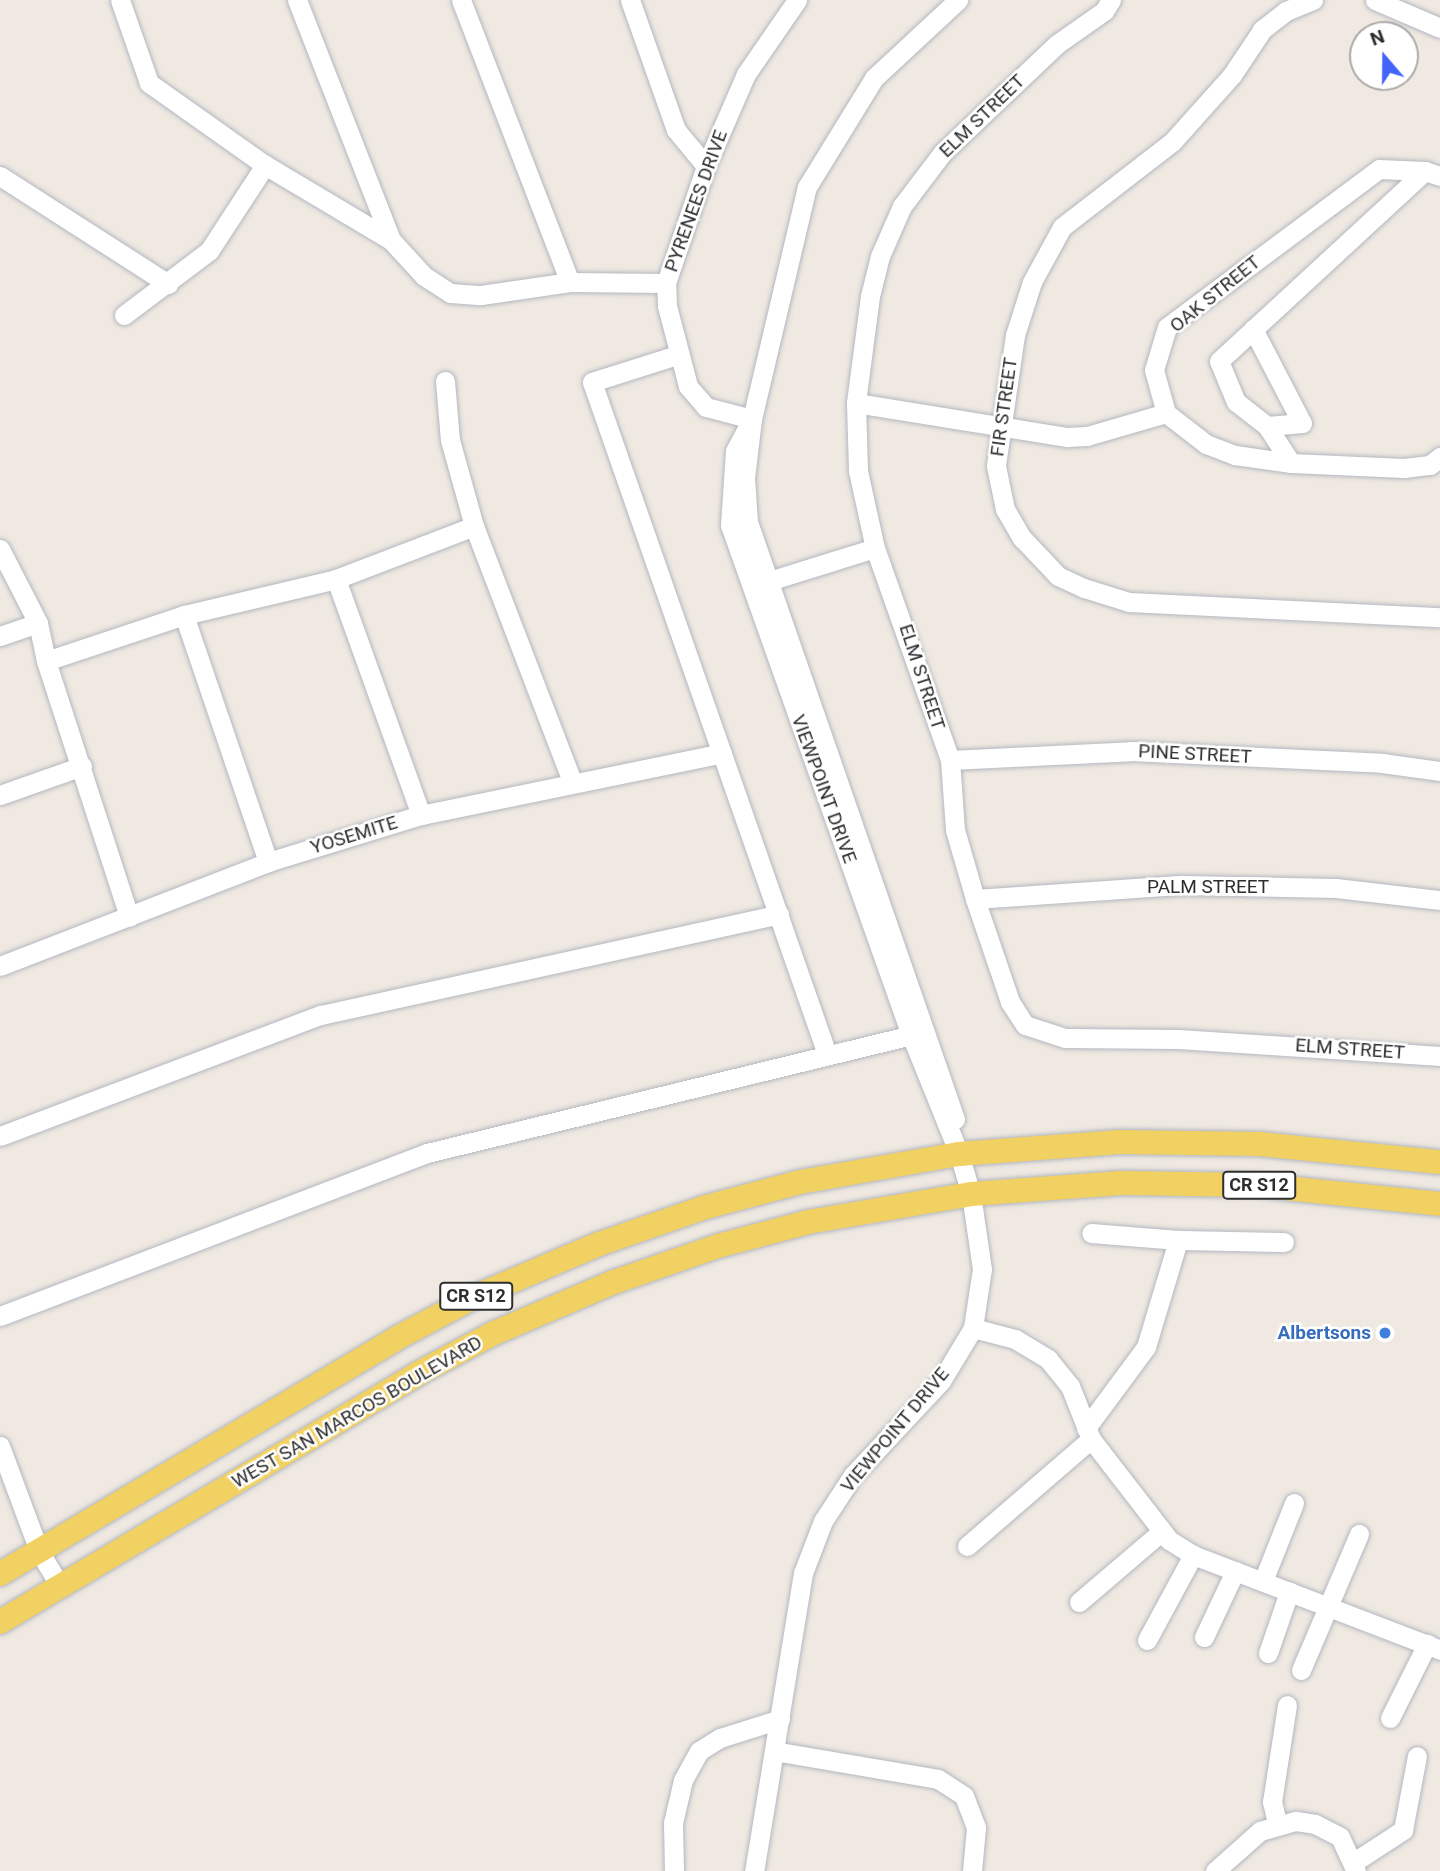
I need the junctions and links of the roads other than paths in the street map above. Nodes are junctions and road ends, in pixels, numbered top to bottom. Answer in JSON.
{"nodes":[{"id":1,"x":120,"y":0,"type":"edge"},
{"id":2,"x":298,"y":0,"type":"edge"},
{"id":3,"x":461,"y":0,"type":"edge"},
{"id":4,"x":630,"y":0,"type":"edge"},
{"id":5,"x":797,"y":0,"type":"edge"},
{"id":6,"x":958,"y":0,"type":"edge"},
{"id":7,"x":1111,"y":0,"type":"edge"},
{"id":8,"x":1313,"y":0,"type":"edge"},
{"id":9,"x":1375,"y":0,"type":"edge"},
{"id":10,"x":1440,"y":28,"type":"edge"},
{"id":11,"x":265,"y":165,"type":"junction"},
{"id":12,"x":706,"y":166,"type":"junction"},
{"id":13,"x":1433,"y":174,"type":"edge"},
{"id":14,"x":0,"y":176,"type":"edge"},
{"id":15,"x":391,"y":240,"type":"junction"},
{"id":16,"x":570,"y":282,"type":"junction"},
{"id":17,"x":666,"y":283,"type":"junction"},
{"id":18,"x":168,"y":284,"type":"junction"},
{"id":19,"x":124,"y":315,"type":"dead end"},
{"id":20,"x":1253,"y":329,"type":"junction"},
{"id":21,"x":677,"y":355,"type":"junction"},
{"id":22,"x":445,"y":381,"type":"dead end"},
{"id":23,"x":856,"y":403,"type":"junction"},
{"id":24,"x":1166,"y":413,"type":"junction"},
{"id":25,"x":752,"y":419,"type":"junction"},
{"id":26,"x":1000,"y":424,"type":"junction"},
{"id":27,"x":1267,"y":426,"type":"junction"},
{"id":28,"x":1440,"y":457,"type":"edge"},
{"id":29,"x":1291,"y":463,"type":"junction"},
{"id":30,"x":474,"y":526,"type":"junction"},
{"id":31,"x":876,"y":548,"type":"junction"},
{"id":32,"x":0,"y":549,"type":"edge"},
{"id":33,"x":336,"y":579,"type":"junction"},
{"id":34,"x":769,"y":581,"type":"junction"},
{"id":35,"x":184,"y":615,"type":"junction"},
{"id":36,"x":1440,"y":617,"type":"edge"},
{"id":37,"x":38,"y":623,"type":"junction"},
{"id":38,"x":0,"y":636,"type":"edge"},
{"id":39,"x":46,"y":661,"type":"junction"},
{"id":40,"x":722,"y":753,"type":"junction"},
{"id":41,"x":950,"y":761,"type":"junction"},
{"id":42,"x":82,"y":766,"type":"junction"},
{"id":43,"x":1440,"y":771,"type":"edge"},
{"id":44,"x":572,"y":781,"type":"junction"},
{"id":45,"x":0,"y":795,"type":"edge"},
{"id":46,"x":421,"y":815,"type":"junction"},
{"id":47,"x":268,"y":862,"type":"junction"},
{"id":48,"x":975,"y":899,"type":"junction"},
{"id":49,"x":1440,"y":900,"type":"edge"},
{"id":50,"x":779,"y":914,"type":"junction"},
{"id":51,"x":129,"y":917,"type":"junction"},
{"id":52,"x":0,"y":966,"type":"edge"},
{"id":53,"x":919,"y":1033,"type":"junction"},
{"id":54,"x":827,"y":1054,"type":"junction"},
{"id":55,"x":1440,"y":1056,"type":"edge"},
{"id":56,"x":0,"y":1136,"type":"edge"},
{"id":57,"x":959,"y":1154,"type":"junction"},
{"id":58,"x":1440,"y":1162,"type":"edge"},
{"id":59,"x":971,"y":1194,"type":"junction"},
{"id":60,"x":1440,"y":1203,"type":"edge"},
{"id":61,"x":1091,"y":1233,"type":"dead end"},
{"id":62,"x":1178,"y":1240,"type":"junction"},
{"id":63,"x":1284,"y":1242,"type":"dead end"},
{"id":64,"x":0,"y":1316,"type":"edge"},
{"id":65,"x":973,"y":1328,"type":"junction"},
{"id":66,"x":1088,"y":1433,"type":"junction"},
{"id":67,"x":0,"y":1446,"type":"edge"},
{"id":68,"x":1294,"y":1503,"type":"dead end"},
{"id":69,"x":1161,"y":1532,"type":"junction"},
{"id":70,"x":1360,"y":1534,"type":"dead end"},
{"id":71,"x":967,"y":1546,"type":"dead end"},
{"id":72,"x":39,"y":1550,"type":"junction"},
{"id":73,"x":1193,"y":1555,"type":"junction"},
{"id":74,"x":1235,"y":1571,"type":"junction"},
{"id":75,"x":0,"y":1574,"type":"edge"},
{"id":76,"x":1263,"y":1581,"type":"junction"},
{"id":77,"x":60,"y":1586,"type":"junction"},
{"id":78,"x":1289,"y":1592,"type":"junction"},
{"id":79,"x":1079,"y":1602,"type":"dead end"},
{"id":80,"x":1328,"y":1606,"type":"junction"},
{"id":81,"x":0,"y":1622,"type":"edge"},
{"id":82,"x":1204,"y":1637,"type":"dead end"},
{"id":83,"x":1147,"y":1640,"type":"dead end"},
{"id":84,"x":1433,"y":1647,"type":"edge"},
{"id":85,"x":1268,"y":1653,"type":"dead end"},
{"id":86,"x":1301,"y":1670,"type":"dead end"},
{"id":87,"x":1287,"y":1705,"type":"dead end"},
{"id":88,"x":1390,"y":1718,"type":"dead end"},
{"id":89,"x":780,"y":1719,"type":"junction"},
{"id":90,"x":774,"y":1751,"type":"junction"},
{"id":91,"x":1417,"y":1756,"type":"dead end"},
{"id":92,"x":1277,"y":1823,"type":"junction"},
{"id":93,"x":1355,"y":1866,"type":"edge"},
{"id":94,"x":674,"y":1871,"type":"edge"},
{"id":95,"x":754,"y":1871,"type":"edge"},
{"id":96,"x":972,"y":1871,"type":"edge"},
{"id":97,"x":1215,"y":1871,"type":"edge"}],
"edges":[{"from":1,"to":11,"type":"street"},
{"from":2,"to":15,"type":"street"},
{"from":3,"to":16,"type":"street"},
{"from":4,"to":12,"type":"street"},
{"from":5,"to":12,"type":"street","name":"PYRENEES DRIVE"},
{"from":6,"to":25,"type":"street","name":"VIEWPOINT DRIVE"},
{"from":7,"to":23,"type":"street","name":"ELM STREET"},
{"from":8,"to":26,"type":"street","name":"FIR STREET"},
{"from":9,"to":10,"type":"street"},
{"from":11,"to":15,"type":"street"},
{"from":11,"to":18,"type":"street"},
{"from":12,"to":17,"type":"street","name":"PYRENEES DRIVE"},
{"from":13,"to":20,"type":"street"},
{"from":13,"to":24,"type":"street","name":"OAK STREET"},
{"from":14,"to":18,"type":"street"},
{"from":15,"to":16,"type":"street"},
{"from":16,"to":17,"type":"street"},
{"from":17,"to":21,"type":"street","name":"PYRENEES DRIVE"},
{"from":18,"to":19,"type":"street"},
{"from":20,"to":27,"type":"street"},
{"from":20,"to":27,"type":"street"},
{"from":21,"to":25,"type":"street","name":"PYRENEES DRIVE"},
{"from":21,"to":40,"type":"street"},
{"from":22,"to":30,"type":"street"},
{"from":23,"to":26,"type":"street"},
{"from":23,"to":31,"type":"street","name":"ELM STREET"},
{"from":24,"to":26,"type":"street"},
{"from":24,"to":29,"type":"street"},
{"from":25,"to":34,"type":"street","name":"VIEWPOINT DRIVE"},
{"from":25,"to":53,"type":"street","name":"VIEWPOINT DRIVE"},
{"from":26,"to":36,"type":"street","name":"FIR STREET"},
{"from":27,"to":29,"type":"street"},
{"from":28,"to":29,"type":"street"},
{"from":30,"to":33,"type":"street"},
{"from":30,"to":44,"type":"street"},
{"from":31,"to":34,"type":"street"},
{"from":31,"to":41,"type":"street","name":"ELM STREET"},
{"from":32,"to":37,"type":"street"},
{"from":33,"to":35,"type":"street"},
{"from":33,"to":46,"type":"street"},
{"from":34,"to":53,"type":"street","name":"VIEWPOINT DRIVE"},
{"from":35,"to":39,"type":"street"},
{"from":35,"to":47,"type":"street"},
{"from":37,"to":38,"type":"street"},
{"from":37,"to":39,"type":"street"},
{"from":39,"to":42,"type":"street"},
{"from":40,"to":44,"type":"street","name":"YOSEMITE"},
{"from":40,"to":50,"type":"street"},
{"from":41,"to":43,"type":"street","name":"PINE STREET"},
{"from":41,"to":48,"type":"street","name":"ELM STREET"},
{"from":42,"to":45,"type":"street"},
{"from":42,"to":51,"type":"street"},
{"from":44,"to":46,"type":"street","name":"YOSEMITE"},
{"from":46,"to":47,"type":"street","name":"YOSEMITE"},
{"from":47,"to":51,"type":"street","name":"YOSEMITE"},
{"from":48,"to":49,"type":"street","name":"PALM STREET"},
{"from":48,"to":55,"type":"street","name":"ELM STREET"},
{"from":50,"to":54,"type":"street"},
{"from":50,"to":56,"type":"street"},
{"from":51,"to":52,"type":"street","name":"YOSEMITE"},
{"from":53,"to":54,"type":"street"},
{"from":53,"to":57,"type":"street","name":"VIEWPOINT DRIVE"},
{"from":54,"to":64,"type":"street"},
{"from":57,"to":58,"type":"main road","number":"CR S12"},
{"from":57,"to":59,"type":"street","name":"VIEWPOINT DRIVE"},
{"from":57,"to":72,"type":"main road","number":"CR S12"},
{"from":59,"to":60,"type":"main road","name":"WEST SAN MARCOS BOULEVARD","number":"CR S12"},
{"from":59,"to":65,"type":"street","name":"VIEWPOINT DRIVE"},
{"from":59,"to":77,"type":"main road","name":"WEST SAN MARCOS BOULEVARD","number":"CR S12"},
{"from":61,"to":62,"type":"street"},
{"from":62,"to":63,"type":"street"},
{"from":62,"to":66,"type":"street"},
{"from":65,"to":66,"type":"street"},
{"from":65,"to":89,"type":"street","name":"VIEWPOINT DRIVE"},
{"from":66,"to":69,"type":"street"},
{"from":66,"to":71,"type":"street"},
{"from":67,"to":72,"type":"street"},
{"from":68,"to":76,"type":"street"},
{"from":69,"to":73,"type":"street"},
{"from":69,"to":79,"type":"street"},
{"from":70,"to":80,"type":"street"},
{"from":72,"to":75,"type":"main road","number":"CR S12"},
{"from":72,"to":77,"type":"street"},
{"from":73,"to":74,"type":"street"},
{"from":73,"to":83,"type":"street"},
{"from":74,"to":76,"type":"street"},
{"from":74,"to":82,"type":"street"},
{"from":76,"to":78,"type":"street"},
{"from":77,"to":81,"type":"main road","name":"WEST SAN MARCOS BOULEVARD","number":"CR S12"},
{"from":78,"to":80,"type":"street"},
{"from":78,"to":85,"type":"street"},
{"from":80,"to":84,"type":"street"},
{"from":80,"to":86,"type":"street"},
{"from":84,"to":88,"type":"street"},
{"from":87,"to":92,"type":"street"},
{"from":89,"to":90,"type":"street","name":"VIEWPOINT DRIVE"},
{"from":89,"to":94,"type":"street"},
{"from":90,"to":95,"type":"street","name":"VIEWPOINT DRIVE"},
{"from":90,"to":96,"type":"street"},
{"from":91,"to":93,"type":"street"},
{"from":92,"to":93,"type":"street"},
{"from":92,"to":97,"type":"street"}]}
